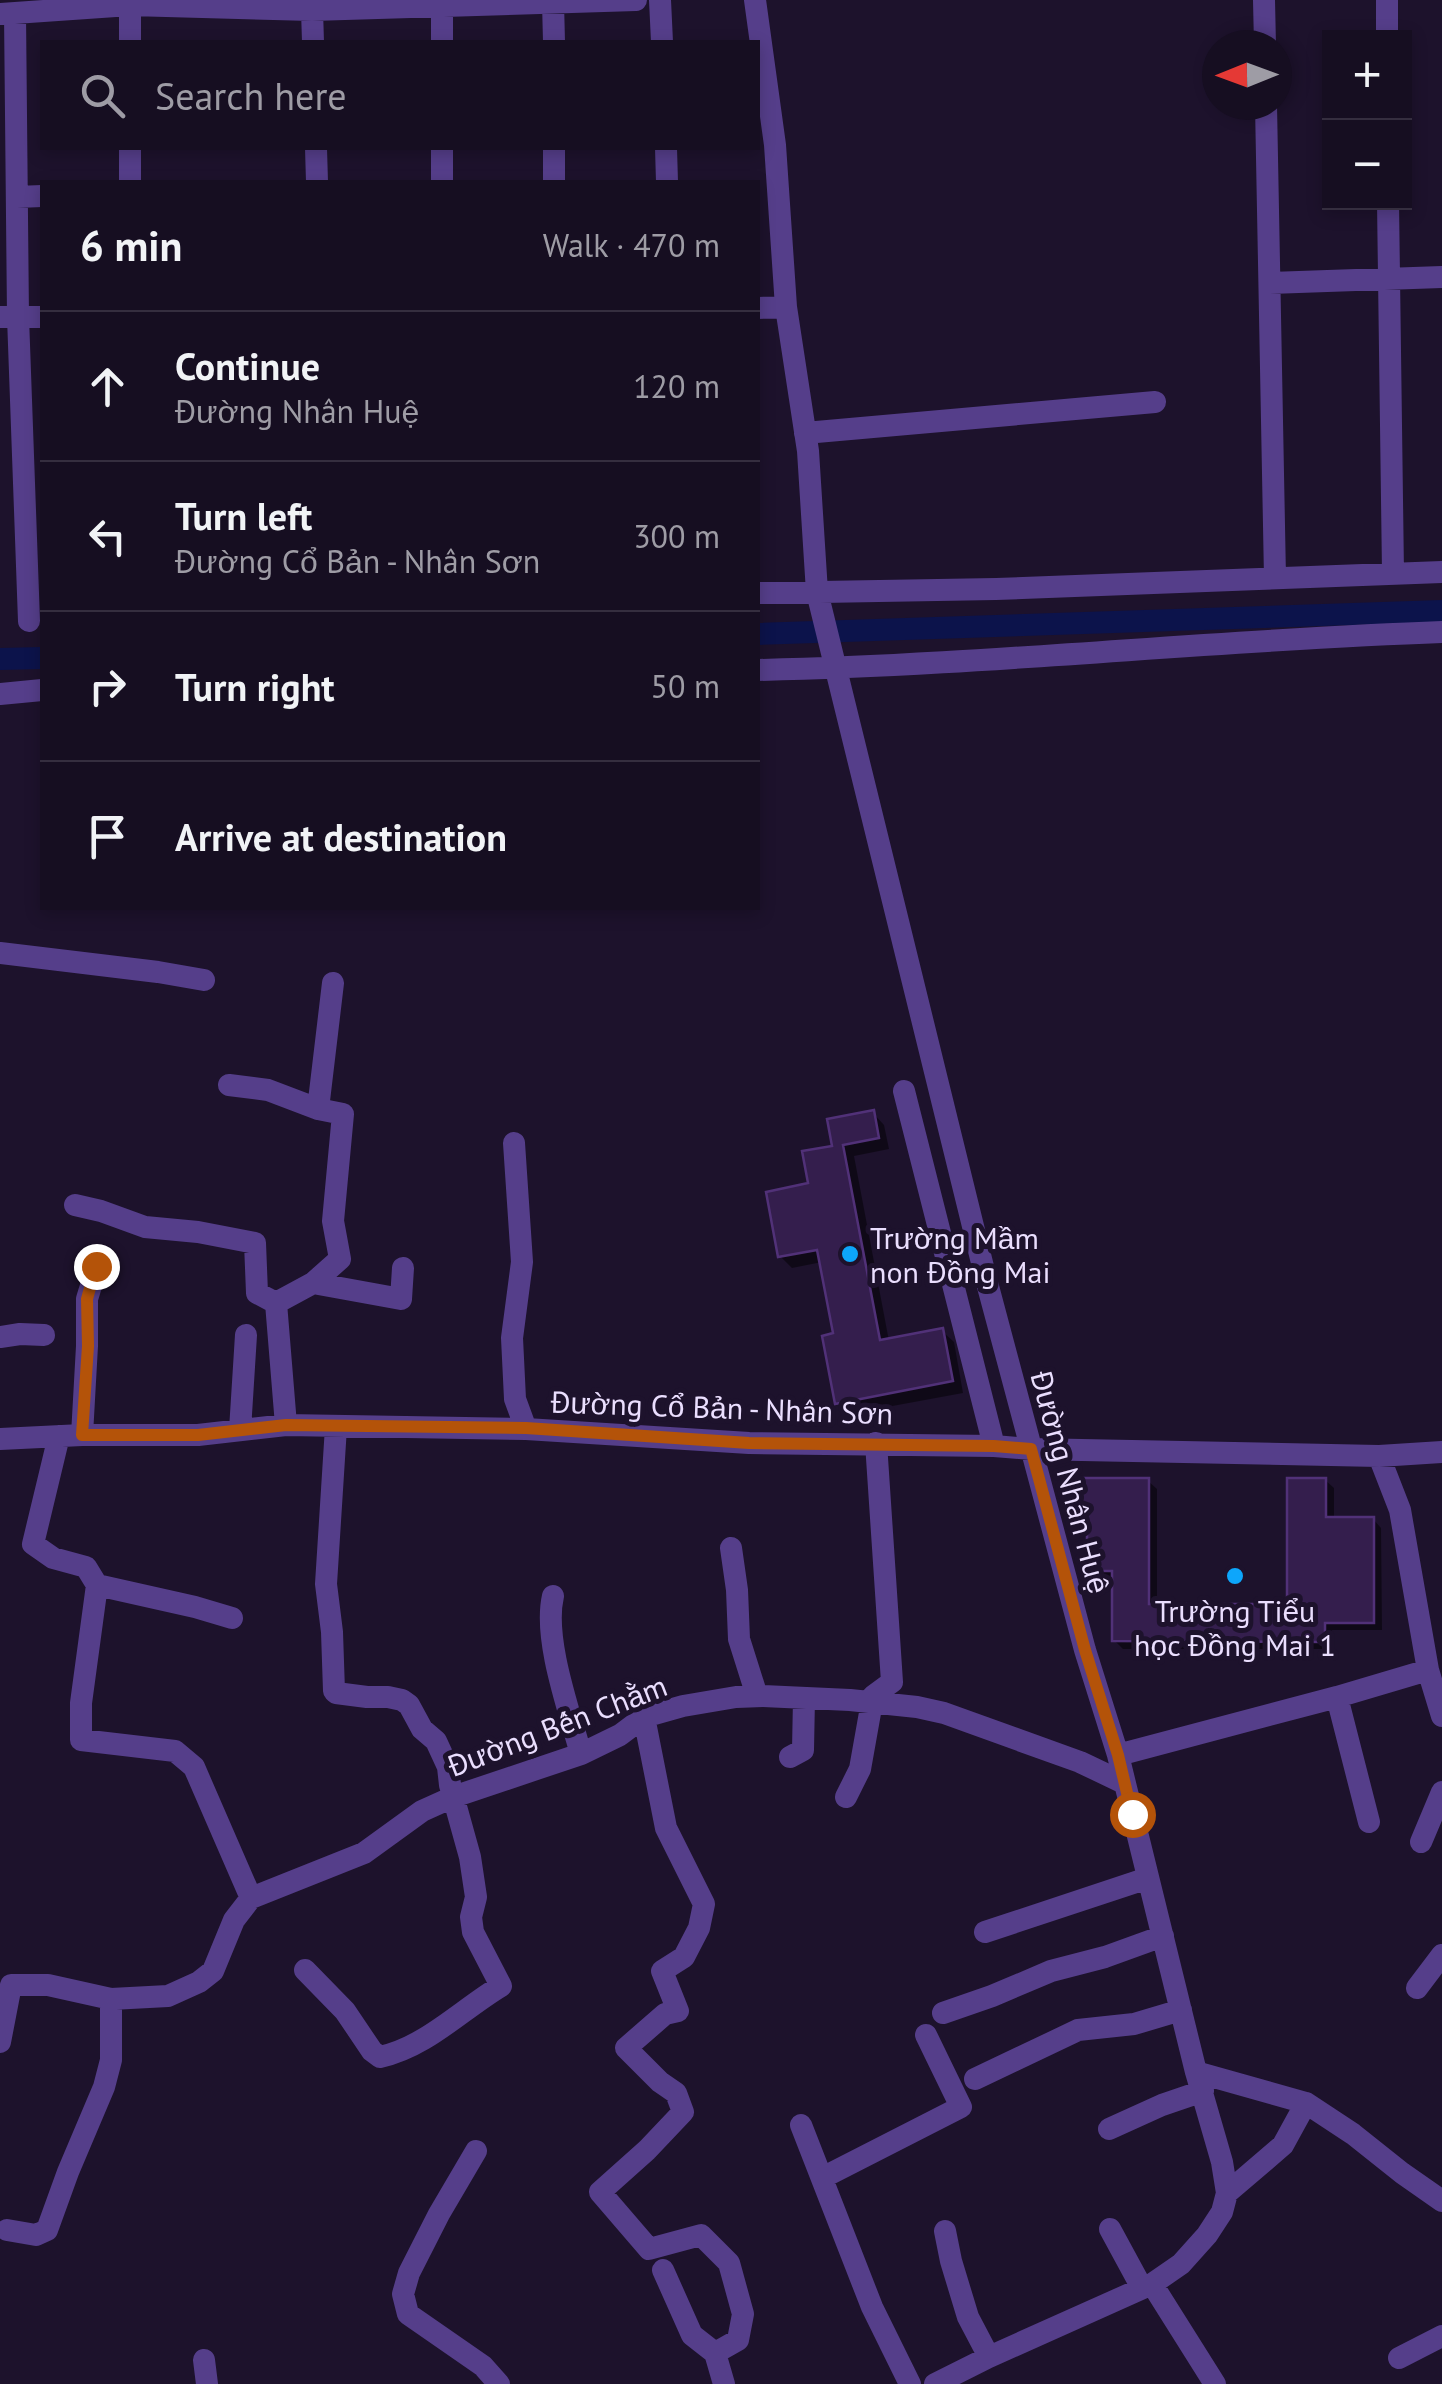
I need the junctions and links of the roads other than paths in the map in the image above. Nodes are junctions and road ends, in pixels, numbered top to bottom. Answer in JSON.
{"nodes":[{"id":1,"x":636,"y":0,"type":"edge"},
{"id":2,"x":660,"y":0,"type":"edge"},
{"id":3,"x":755,"y":0,"type":"edge"},
{"id":4,"x":1264,"y":0,"type":"edge"},
{"id":5,"x":1386,"y":0,"type":"edge"},
{"id":6,"x":553,"y":2,"type":"junction"},
{"id":7,"x":130,"y":4,"type":"junction"},
{"id":8,"x":442,"y":6,"type":"junction"},
{"id":9,"x":312,"y":10,"type":"junction"},
{"id":10,"x":8,"y":13,"type":"edge"},
{"id":11,"x":1265,"y":30,"type":"edge"},
{"id":12,"x":1387,"y":30,"type":"edge"},
{"id":13,"x":130,"y":40,"type":"edge"},
{"id":14,"x":313,"y":40,"type":"edge"},
{"id":15,"x":442,"y":40,"type":"edge"},
{"id":16,"x":554,"y":40,"type":"edge"},
{"id":17,"x":662,"y":40,"type":"edge"},
{"id":18,"x":1266,"y":120,"type":"edge"},
{"id":19,"x":130,"y":150,"type":"edge"},
{"id":20,"x":316,"y":150,"type":"edge"},
{"id":21,"x":442,"y":150,"type":"edge"},
{"id":22,"x":554,"y":150,"type":"edge"},
{"id":23,"x":666,"y":150,"type":"edge"},
{"id":24,"x":130,"y":180,"type":"edge"},
{"id":25,"x":317,"y":180,"type":"edge"},
{"id":26,"x":442,"y":180,"type":"edge"},
{"id":27,"x":554,"y":180,"type":"edge"},
{"id":28,"x":668,"y":180,"type":"edge"},
{"id":29,"x":40,"y":196,"type":"edge"},
{"id":30,"x":17,"y":197,"type":"junction"},
{"id":31,"x":1388,"y":210,"type":"edge"},
{"id":32,"x":1442,"y":277,"type":"edge"},
{"id":33,"x":1389,"y":279,"type":"junction"},
{"id":34,"x":1270,"y":283,"type":"junction"},
{"id":35,"x":786,"y":307,"type":"junction"},
{"id":36,"x":760,"y":308,"type":"edge"},
{"id":37,"x":9,"y":317,"type":"edge"},
{"id":38,"x":40,"y":317,"type":"edge"},
{"id":39,"x":1155,"y":402,"type":"dead end"},
{"id":40,"x":32,"y":421,"type":"edge"},
{"id":41,"x":805,"y":432,"type":"junction"},
{"id":42,"x":1442,"y":572,"type":"edge"},
{"id":43,"x":1392,"y":574,"type":"junction"},
{"id":44,"x":1275,"y":578,"type":"junction"},
{"id":45,"x":817,"y":592,"type":"junction"},
{"id":46,"x":760,"y":594,"type":"edge"},
{"id":47,"x":29,"y":621,"type":"dead end"},
{"id":48,"x":1442,"y":632,"type":"edge"},
{"id":49,"x":834,"y":668,"type":"junction"},
{"id":50,"x":760,"y":670,"type":"edge"},
{"id":51,"x":40,"y":690,"type":"edge"},
{"id":52,"x":0,"y":694,"type":"edge"},
{"id":53,"x":0,"y":953,"type":"edge"},
{"id":54,"x":204,"y":980,"type":"dead end"},
{"id":55,"x":334,"y":984,"type":"dead end"},
{"id":56,"x":230,"y":1084,"type":"dead end"},
{"id":57,"x":904,"y":1092,"type":"dead end"},
{"id":58,"x":318,"y":1108,"type":"junction"},
{"id":59,"x":514,"y":1143,"type":"dead end"},
{"id":60,"x":75,"y":1205,"type":"dead end"},
{"id":61,"x":96,"y":1266,"type":"dead end"},
{"id":62,"x":403,"y":1268,"type":"dead end"},
{"id":63,"x":986,"y":1278,"type":"junction"},
{"id":64,"x":312,"y":1283,"type":"junction"},
{"id":65,"x":952,"y":1287,"type":"junction"},
{"id":66,"x":276,"y":1303,"type":"junction"},
{"id":67,"x":44,"y":1335,"type":"dead end"},
{"id":68,"x":246,"y":1335,"type":"dead end"},
{"id":69,"x":0,"y":1337,"type":"edge"},
{"id":70,"x":286,"y":1425,"type":"junction"},
{"id":71,"x":336,"y":1427,"type":"junction"},
{"id":72,"x":526,"y":1428,"type":"junction"},
{"id":73,"x":240,"y":1430,"type":"junction"},
{"id":74,"x":71,"y":1435,"type":"junction"},
{"id":75,"x":0,"y":1439,"type":"edge"},
{"id":76,"x":876,"y":1444,"type":"junction"},
{"id":77,"x":994,"y":1446,"type":"junction"},
{"id":78,"x":1031,"y":1449,"type":"junction"},
{"id":79,"x":1442,"y":1452,"type":"edge"},
{"id":80,"x":1378,"y":1456,"type":"junction"},
{"id":81,"x":731,"y":1548,"type":"dead end"},
{"id":82,"x":96,"y":1585,"type":"junction"},
{"id":83,"x":552,"y":1596,"type":"dead end"},
{"id":84,"x":232,"y":1618,"type":"dead end"},
{"id":85,"x":1428,"y":1670,"type":"junction"},
{"id":86,"x":757,"y":1696,"type":"junction"},
{"id":87,"x":804,"y":1698,"type":"junction"},
{"id":88,"x":1337,"y":1698,"type":"junction"},
{"id":89,"x":871,"y":1702,"type":"junction"},
{"id":90,"x":1442,"y":1716,"type":"edge"},
{"id":91,"x":644,"y":1717,"type":"junction"},
{"id":92,"x":581,"y":1754,"type":"junction"},
{"id":93,"x":1118,"y":1755,"type":"junction"},
{"id":94,"x":790,"y":1758,"type":"dead end"},
{"id":95,"x":1124,"y":1783,"type":"junction"},
{"id":96,"x":1442,"y":1792,"type":"edge"},
{"id":97,"x":454,"y":1797,"type":"junction"},
{"id":98,"x":846,"y":1797,"type":"dead end"},
{"id":99,"x":1368,"y":1822,"type":"dead end"},
{"id":100,"x":1421,"y":1842,"type":"dead end"},
{"id":101,"x":1148,"y":1878,"type":"junction"},
{"id":102,"x":251,"y":1898,"type":"junction"},
{"id":103,"x":985,"y":1932,"type":"dead end"},
{"id":104,"x":1163,"y":1936,"type":"junction"},
{"id":105,"x":1442,"y":1956,"type":"edge"},
{"id":106,"x":304,"y":1970,"type":"dead end"},
{"id":107,"x":6,"y":1984,"type":"edge"},
{"id":108,"x":1417,"y":1988,"type":"dead end"},
{"id":109,"x":112,"y":1999,"type":"junction"},
{"id":110,"x":1181,"y":2010,"type":"junction"},
{"id":111,"x":943,"y":2013,"type":"dead end"},
{"id":112,"x":926,"y":2036,"type":"dead end"},
{"id":113,"x":0,"y":2042,"type":"edge"},
{"id":114,"x":974,"y":2078,"type":"dead end"},
{"id":115,"x":1200,"y":2081,"type":"junction"},
{"id":116,"x":1306,"y":2103,"type":"junction"},
{"id":117,"x":801,"y":2125,"type":"dead end"},
{"id":118,"x":1109,"y":2129,"type":"dead end"},
{"id":119,"x":476,"y":2152,"type":"dead end"},
{"id":120,"x":822,"y":2178,"type":"junction"},
{"id":121,"x":1228,"y":2193,"type":"junction"},
{"id":122,"x":1442,"y":2201,"type":"edge"},
{"id":123,"x":1110,"y":2229,"type":"dead end"},
{"id":124,"x":7,"y":2230,"type":"dead end"},
{"id":125,"x":946,"y":2230,"type":"dead end"},
{"id":126,"x":663,"y":2270,"type":"dead end"},
{"id":127,"x":1146,"y":2286,"type":"junction"},
{"id":128,"x":1442,"y":2336,"type":"edge"},
{"id":129,"x":715,"y":2353,"type":"junction"},
{"id":130,"x":990,"y":2357,"type":"junction"},
{"id":131,"x":1399,"y":2358,"type":"dead end"},
{"id":132,"x":499,"y":2384,"type":"edge"},
{"id":133,"x":724,"y":2384,"type":"edge"},
{"id":134,"x":910,"y":2384,"type":"edge"},
{"id":135,"x":936,"y":2384,"type":"edge"},
{"id":136,"x":1214,"y":2384,"type":"edge"}],
"edges":[{"from":1,"to":6,"type":"street"},
{"from":2,"to":17,"type":"street"},
{"from":3,"to":35,"type":"street","name":"Đường Nhân Huệ"},
{"from":4,"to":11,"type":"street"},
{"from":5,"to":12,"type":"street"},
{"from":6,"to":8,"type":"street"},
{"from":6,"to":16,"type":"street"},
{"from":7,"to":9,"type":"street"},
{"from":7,"to":10,"type":"street"},
{"from":7,"to":13,"type":"street"},
{"from":8,"to":9,"type":"street"},
{"from":8,"to":15,"type":"street"},
{"from":9,"to":14,"type":"street"},
{"from":10,"to":30,"type":"street"},
{"from":18,"to":34,"type":"street"},
{"from":19,"to":24,"type":"street"},
{"from":20,"to":25,"type":"street"},
{"from":21,"to":26,"type":"street"},
{"from":22,"to":27,"type":"street"},
{"from":23,"to":28,"type":"street"},
{"from":29,"to":30,"type":"street"},
{"from":30,"to":37,"type":"street"},
{"from":31,"to":33,"type":"street"},
{"from":32,"to":33,"type":"street"},
{"from":33,"to":34,"type":"street"},
{"from":33,"to":43,"type":"street"},
{"from":34,"to":44,"type":"street"},
{"from":35,"to":36,"type":"street"},
{"from":35,"to":41,"type":"street","name":"Đường Nhân Huệ"},
{"from":37,"to":38,"type":"street"},
{"from":37,"to":40,"type":"street"},
{"from":39,"to":41,"type":"street"},
{"from":40,"to":47,"type":"street"},
{"from":41,"to":45,"type":"street","name":"Đường Nhân Huệ"},
{"from":42,"to":43,"type":"street"},
{"from":43,"to":44,"type":"street"},
{"from":44,"to":45,"type":"street"},
{"from":45,"to":46,"type":"street"},
{"from":45,"to":49,"type":"street","name":"Đường Nhân Huệ"},
{"from":48,"to":49,"type":"street"},
{"from":49,"to":50,"type":"street"},
{"from":49,"to":63,"type":"street","name":"Đường Nhân Huệ"},
{"from":51,"to":52,"type":"street"},
{"from":53,"to":54,"type":"street"},
{"from":55,"to":58,"type":"street"},
{"from":56,"to":58,"type":"street"},
{"from":57,"to":65,"type":"street"},
{"from":58,"to":64,"type":"street"},
{"from":59,"to":72,"type":"street"},
{"from":60,"to":66,"type":"street"},
{"from":61,"to":74,"type":"street"},
{"from":62,"to":64,"type":"street"},
{"from":63,"to":65,"type":"street"},
{"from":63,"to":78,"type":"street","name":"Đường Nhân Huệ"},
{"from":64,"to":66,"type":"street"},
{"from":65,"to":77,"type":"street"},
{"from":66,"to":70,"type":"street"},
{"from":67,"to":69,"type":"street"},
{"from":68,"to":73,"type":"street"},
{"from":70,"to":71,"type":"street","name":"Đường Cổ Bản - Nhân Sơn"},
{"from":70,"to":73,"type":"street","name":"Đường Cổ Bản - Nhân Sơn"},
{"from":71,"to":72,"type":"street","name":"Đường Cổ Bản - Nhân Sơn"},
{"from":71,"to":97,"type":"street"},
{"from":72,"to":76,"type":"street","name":"Đường Cổ Bản - Nhân Sơn"},
{"from":73,"to":74,"type":"street","name":"Đường Cổ Bản - Nhân Sơn"},
{"from":74,"to":75,"type":"street","name":"Đường Cổ Bản - Nhân Sơn"},
{"from":74,"to":82,"type":"street"},
{"from":76,"to":77,"type":"street","name":"Đường Cổ Bản - Nhân Sơn"},
{"from":76,"to":89,"type":"street"},
{"from":77,"to":78,"type":"street","name":"Đường Cổ Bản - Nhân Sơn"},
{"from":78,"to":80,"type":"street","name":"Đường Cổ Bản - Nhân Sơn"},
{"from":78,"to":93,"type":"street","name":"Đường Nhân Huệ"},
{"from":79,"to":80,"type":"street","name":"Đường Cổ Bản - Nhân Sơn"},
{"from":80,"to":85,"type":"street"},
{"from":81,"to":86,"type":"street"},
{"from":82,"to":84,"type":"street"},
{"from":82,"to":102,"type":"street"},
{"from":83,"to":92,"type":"street"},
{"from":85,"to":88,"type":"street"},
{"from":85,"to":90,"type":"street"},
{"from":86,"to":87,"type":"street","name":"Đường Bến Chằm"},
{"from":86,"to":91,"type":"street","name":"Đường Bến Chằm"},
{"from":87,"to":89,"type":"street","name":"Đường Bến Chằm"},
{"from":87,"to":94,"type":"street"},
{"from":88,"to":93,"type":"street"},
{"from":88,"to":99,"type":"street"},
{"from":89,"to":95,"type":"street","name":"Đường Bến Chằm"},
{"from":89,"to":98,"type":"street"},
{"from":91,"to":92,"type":"street","name":"Đường Bến Chằm"},
{"from":91,"to":129,"type":"street"},
{"from":92,"to":97,"type":"street","name":"Đường Bến Chằm"},
{"from":93,"to":95,"type":"street","name":"Đường Nhân Huệ"},
{"from":95,"to":101,"type":"street","name":"Đường Nhân Huệ"},
{"from":96,"to":100,"type":"street"},
{"from":97,"to":102,"type":"street","name":"Đường Bến Chằm"},
{"from":97,"to":106,"type":"street"},
{"from":101,"to":103,"type":"street"},
{"from":101,"to":104,"type":"street","name":"Đường Nhân Huệ"},
{"from":102,"to":109,"type":"street"},
{"from":104,"to":110,"type":"street","name":"Đường Nhân Huệ"},
{"from":104,"to":111,"type":"street"},
{"from":105,"to":108,"type":"street"},
{"from":107,"to":109,"type":"street"},
{"from":107,"to":113,"type":"street"},
{"from":109,"to":124,"type":"street"},
{"from":110,"to":114,"type":"street"},
{"from":110,"to":115,"type":"street","name":"Đường Nhân Huệ"},
{"from":112,"to":120,"type":"street"},
{"from":115,"to":116,"type":"street"},
{"from":115,"to":118,"type":"street"},
{"from":115,"to":121,"type":"street","name":"Đường Nhân Huệ"},
{"from":116,"to":121,"type":"street"},
{"from":116,"to":122,"type":"street"},
{"from":117,"to":120,"type":"street"},
{"from":119,"to":132,"type":"street"},
{"from":120,"to":134,"type":"street"},
{"from":121,"to":127,"type":"street"},
{"from":123,"to":127,"type":"street"},
{"from":125,"to":130,"type":"street"},
{"from":126,"to":129,"type":"street"},
{"from":127,"to":130,"type":"street"},
{"from":127,"to":136,"type":"street"},
{"from":128,"to":131,"type":"street"},
{"from":129,"to":133,"type":"street"},
{"from":130,"to":135,"type":"street"}]}
